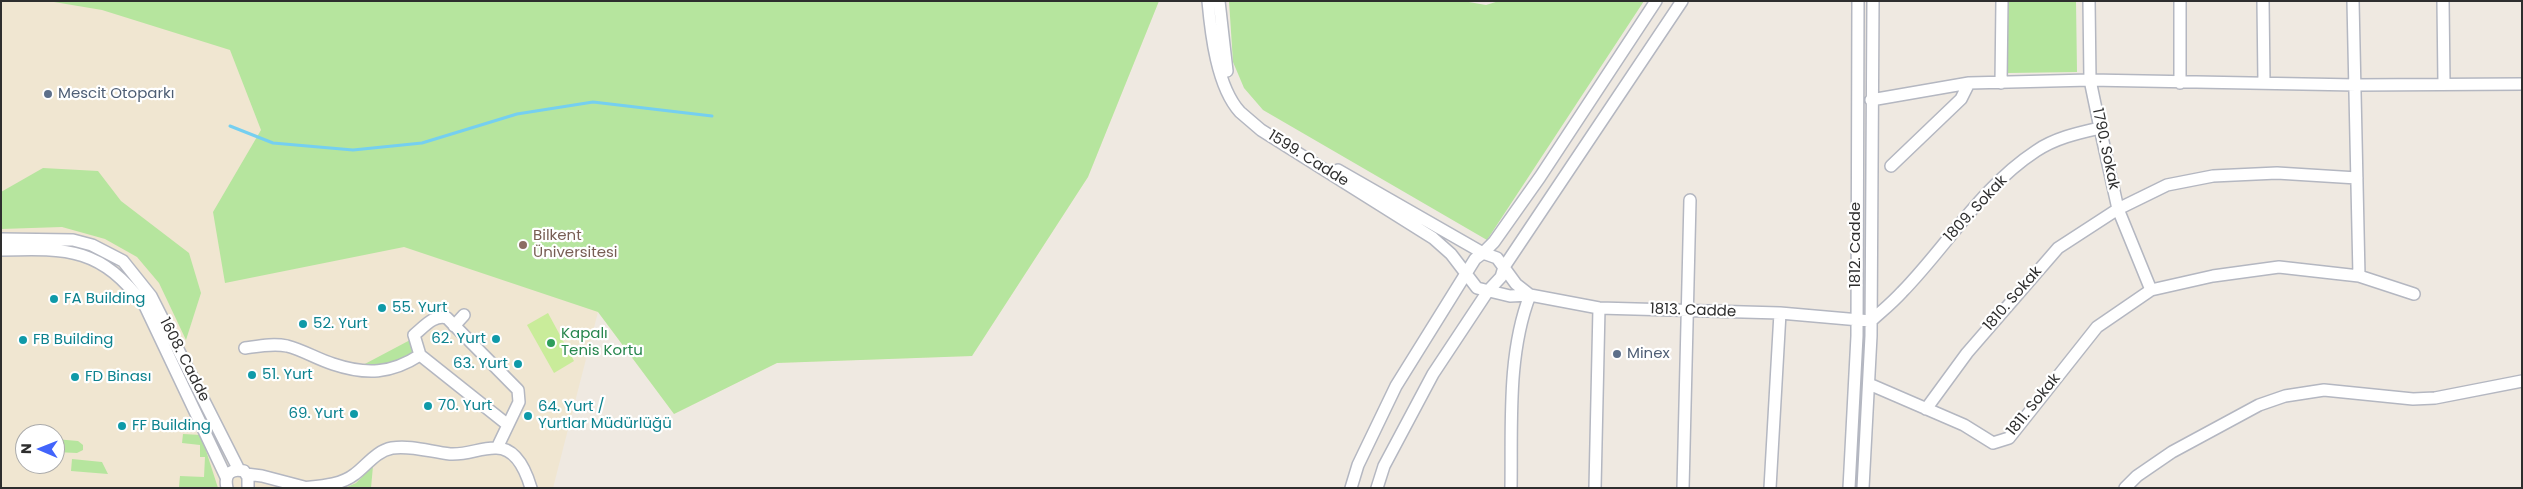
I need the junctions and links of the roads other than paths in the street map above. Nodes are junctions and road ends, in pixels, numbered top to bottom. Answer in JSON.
{"nodes":[{"id":1,"x":1208,"y":1,"type":"edge"},
{"id":2,"x":1218,"y":1,"type":"edge"},
{"id":3,"x":1656,"y":1,"type":"edge"},
{"id":4,"x":1682,"y":1,"type":"edge"},
{"id":5,"x":1858,"y":1,"type":"edge"},
{"id":6,"x":1873,"y":1,"type":"edge"},
{"id":7,"x":2002,"y":1,"type":"edge"},
{"id":8,"x":2089,"y":1,"type":"edge"},
{"id":9,"x":2180,"y":1,"type":"edge"},
{"id":10,"x":2263,"y":1,"type":"edge"},
{"id":11,"x":2353,"y":1,"type":"edge"},
{"id":12,"x":2444,"y":1,"type":"edge"},
{"id":13,"x":2090,"y":80,"type":"junction"},
{"id":14,"x":1969,"y":83,"type":"junction"},
{"id":15,"x":2001,"y":83,"type":"junction"},
{"id":16,"x":2180,"y":83,"type":"junction"},
{"id":17,"x":2264,"y":83,"type":"junction"},
{"id":18,"x":2444,"y":84,"type":"junction"},
{"id":19,"x":2522,"y":84,"type":"edge"},
{"id":20,"x":2356,"y":85,"type":"junction"},
{"id":21,"x":1871,"y":100,"type":"junction"},
{"id":22,"x":2100,"y":128,"type":"junction"},
{"id":23,"x":1891,"y":166,"type":"dead end"},
{"id":24,"x":2357,"y":178,"type":"junction"},
{"id":25,"x":1690,"y":200,"type":"dead end"},
{"id":26,"x":2118,"y":209,"type":"junction"},
{"id":27,"x":1,"y":240,"type":"edge"},
{"id":28,"x":1,"y":250,"type":"edge"},
{"id":29,"x":1484,"y":254,"type":"junction"},
{"id":30,"x":1504,"y":267,"type":"junction"},
{"id":31,"x":2359,"y":276,"type":"junction"},
{"id":32,"x":1466,"y":277,"type":"junction"},
{"id":33,"x":2150,"y":290,"type":"junction"},
{"id":34,"x":1488,"y":291,"type":"junction"},
{"id":35,"x":2414,"y":294,"type":"dead end"},
{"id":36,"x":1530,"y":295,"type":"junction"},
{"id":37,"x":1599,"y":308,"type":"junction"},
{"id":38,"x":1688,"y":312,"type":"junction"},
{"id":39,"x":1780,"y":313,"type":"junction"},
{"id":40,"x":464,"y":315,"type":"dead end"},
{"id":41,"x":1856,"y":318,"type":"junction"},
{"id":42,"x":1871,"y":321,"type":"junction"},
{"id":43,"x":454,"y":326,"type":"junction"},
{"id":44,"x":245,"y":348,"type":"dead end"},
{"id":45,"x":420,"y":355,"type":"junction"},
{"id":46,"x":2522,"y":381,"type":"edge"},
{"id":47,"x":1869,"y":384,"type":"junction"},
{"id":48,"x":1926,"y":409,"type":"junction"},
{"id":49,"x":508,"y":425,"type":"junction"},
{"id":50,"x":497,"y":448,"type":"junction"},
{"id":51,"x":243,"y":472,"type":"junction"},
{"id":52,"x":226,"y":482,"type":"edge"},
{"id":53,"x":304,"y":487,"type":"edge"},
{"id":54,"x":248,"y":488,"type":"edge"},
{"id":55,"x":300,"y":488,"type":"edge"},
{"id":56,"x":531,"y":488,"type":"edge"},
{"id":57,"x":1351,"y":488,"type":"edge"},
{"id":58,"x":1377,"y":488,"type":"edge"},
{"id":59,"x":1511,"y":488,"type":"edge"},
{"id":60,"x":1595,"y":488,"type":"edge"},
{"id":61,"x":1683,"y":488,"type":"edge"},
{"id":62,"x":1770,"y":488,"type":"edge"},
{"id":63,"x":1849,"y":488,"type":"edge"},
{"id":64,"x":1863,"y":488,"type":"edge"},
{"id":65,"x":2125,"y":488,"type":"edge"}],
"edges":[{"from":1,"to":32,"type":"street","name":"1599. Cadde"},
{"from":2,"to":29,"type":"street","name":"1599. Cadde"},
{"from":3,"to":29,"type":"street"},
{"from":4,"to":30,"type":"street"},
{"from":5,"to":41,"type":"street","name":"1812. Cadde"},
{"from":6,"to":21,"type":"street","name":"1812. Cadde"},
{"from":7,"to":15,"type":"street"},
{"from":8,"to":13,"type":"street","name":"1790. Sokak"},
{"from":9,"to":16,"type":"street"},
{"from":10,"to":17,"type":"street"},
{"from":11,"to":20,"type":"street"},
{"from":12,"to":18,"type":"street"},
{"from":13,"to":15,"type":"street"},
{"from":13,"to":16,"type":"street"},
{"from":13,"to":22,"type":"street","name":"1790. Sokak"},
{"from":14,"to":15,"type":"street"},
{"from":14,"to":21,"type":"street"},
{"from":14,"to":23,"type":"street"},
{"from":16,"to":17,"type":"street"},
{"from":17,"to":20,"type":"street"},
{"from":18,"to":19,"type":"street"},
{"from":18,"to":20,"type":"street"},
{"from":20,"to":24,"type":"street"},
{"from":21,"to":42,"type":"street","name":"1812. Cadde"},
{"from":22,"to":26,"type":"street","name":"1790. Sokak"},
{"from":22,"to":42,"type":"street","name":"1809. Sokak"},
{"from":24,"to":26,"type":"street","name":"1810. Sokak"},
{"from":24,"to":31,"type":"street"},
{"from":25,"to":38,"type":"street"},
{"from":26,"to":33,"type":"street","name":"1790. Sokak"},
{"from":26,"to":48,"type":"street","name":"1810. Sokak"},
{"from":27,"to":51,"type":"street","name":"1608. Cadde"},
{"from":28,"to":52,"type":"street","name":"1608. Cadde"},
{"from":29,"to":30,"type":"street"},
{"from":29,"to":32,"type":"street"},
{"from":30,"to":34,"type":"street"},
{"from":30,"to":36,"type":"street"},
{"from":31,"to":33,"type":"street"},
{"from":31,"to":35,"type":"street"},
{"from":32,"to":34,"type":"street"},
{"from":32,"to":57,"type":"street"},
{"from":33,"to":48,"type":"street","name":"1811. Sokak"},
{"from":34,"to":36,"type":"street","name":"1813. Cadde"},
{"from":34,"to":58,"type":"street"},
{"from":36,"to":37,"type":"street","name":"1813. Cadde"},
{"from":36,"to":59,"type":"street"},
{"from":37,"to":38,"type":"street","name":"1813. Cadde"},
{"from":37,"to":60,"type":"street"},
{"from":38,"to":39,"type":"street","name":"1813. Cadde"},
{"from":38,"to":61,"type":"street"},
{"from":39,"to":41,"type":"street","name":"1813. Cadde"},
{"from":39,"to":62,"type":"street"},
{"from":40,"to":43,"type":"street"},
{"from":41,"to":42,"type":"street","name":"1813. Cadde"},
{"from":41,"to":63,"type":"street","name":"1812. Cadde"},
{"from":42,"to":47,"type":"street","name":"1812. Cadde"},
{"from":43,"to":45,"type":"street"},
{"from":43,"to":49,"type":"street"},
{"from":44,"to":45,"type":"street"},
{"from":45,"to":49,"type":"street"},
{"from":46,"to":65,"type":"street"},
{"from":47,"to":48,"type":"street","name":"1811. Sokak"},
{"from":47,"to":64,"type":"street","name":"1812. Cadde"},
{"from":49,"to":50,"type":"street"},
{"from":50,"to":53,"type":"street"},
{"from":50,"to":56,"type":"street"},
{"from":51,"to":52,"type":"street","name":"1608. Cadde"},
{"from":51,"to":53,"type":"street"},
{"from":51,"to":54,"type":"street","name":"1608. Cadde"},
{"from":53,"to":55,"type":"street"}]}
